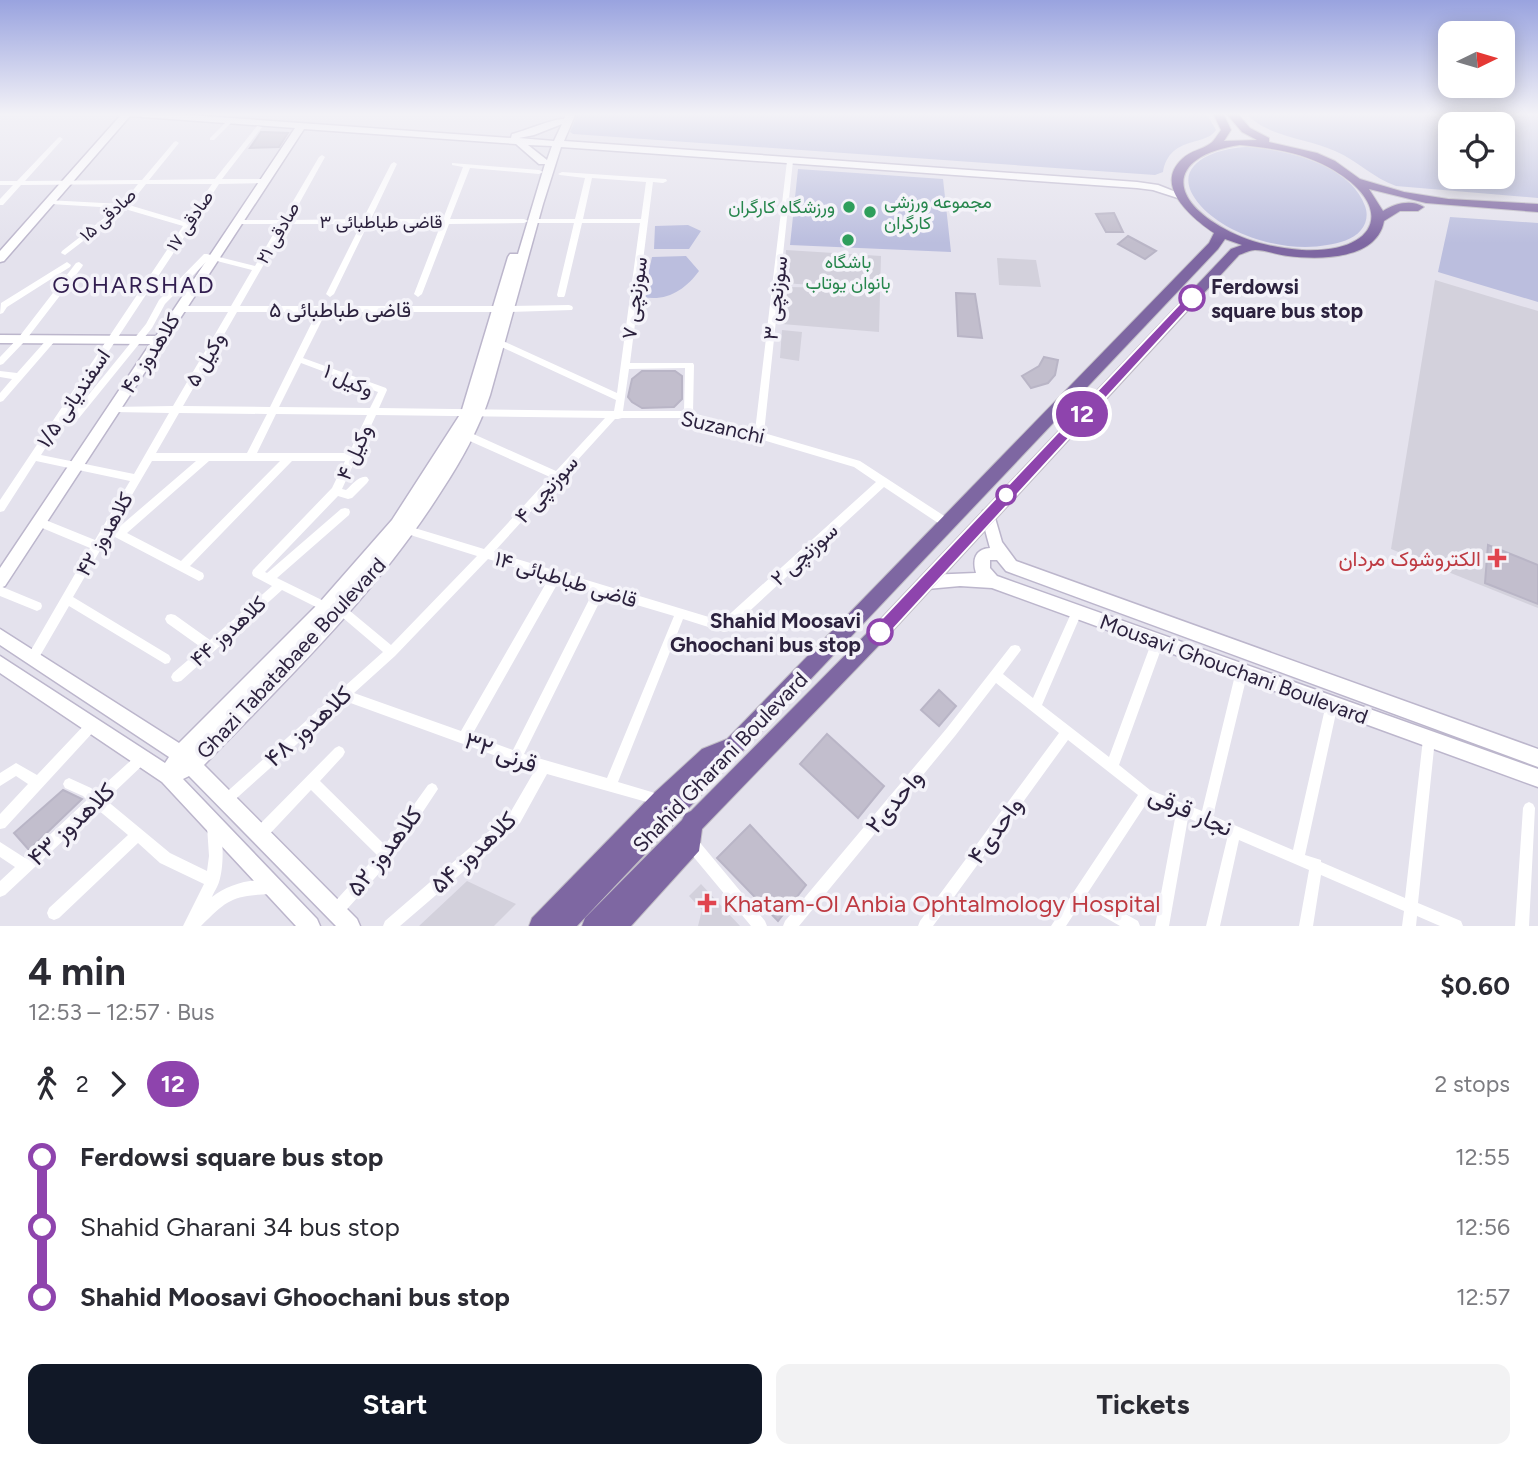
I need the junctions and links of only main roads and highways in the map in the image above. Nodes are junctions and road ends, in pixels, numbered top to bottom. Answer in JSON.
{"nodes":[{"id":1,"x":87,"y":156,"type":"edge"},
{"id":2,"x":281,"y":156,"type":"edge"},
{"id":3,"x":537,"y":156,"type":"edge"},
{"id":4,"x":551,"y":156,"type":"edge"},
{"id":5,"x":559,"y":156,"type":"edge"},
{"id":6,"x":712,"y":156,"type":"edge"},
{"id":7,"x":781,"y":156,"type":"edge"},
{"id":8,"x":1189,"y":156,"type":"edge"},
{"id":9,"x":1312,"y":156,"type":"edge"},
{"id":10,"x":857,"y":163,"type":"junction"},
{"id":11,"x":548,"y":168,"type":"junction"},
{"id":12,"x":1176,"y":177,"type":"junction"},
{"id":13,"x":1355,"y":180,"type":"junction"},
{"id":14,"x":64,"y":183,"type":"junction"},
{"id":15,"x":1160,"y":184,"type":"junction"},
{"id":16,"x":1391,"y":194,"type":"junction"},
{"id":17,"x":1181,"y":196,"type":"junction"},
{"id":18,"x":1397,"y":207,"type":"junction"},
{"id":19,"x":1538,"y":208,"type":"edge"},
{"id":20,"x":1538,"y":215,"type":"edge"},
{"id":21,"x":1378,"y":219,"type":"junction"},
{"id":22,"x":1218,"y":236,"type":"junction"},
{"id":23,"x":1255,"y":245,"type":"junction"},
{"id":24,"x":0,"y":252,"type":"edge"},
{"id":25,"x":1235,"y":252,"type":"junction"},
{"id":26,"x":0,"y":258,"type":"edge"},
{"id":27,"x":505,"y":309,"type":"junction"},
{"id":28,"x":0,"y":339,"type":"edge"},
{"id":29,"x":160,"y":340,"type":"junction"},
{"id":30,"x":472,"y":414,"type":"junction"},
{"id":31,"x":988,"y":515,"type":"junction"},
{"id":32,"x":1000,"y":554,"type":"junction"},
{"id":33,"x":0,"y":581,"type":"edge"},
{"id":34,"x":992,"y":581,"type":"junction"},
{"id":35,"x":927,"y":582,"type":"junction"},
{"id":36,"x":333,"y":608,"type":"junction"},
{"id":37,"x":0,"y":636,"type":"edge"},
{"id":38,"x":0,"y":664,"type":"edge"},
{"id":39,"x":741,"y":741,"type":"junction"},
{"id":40,"x":763,"y":755,"type":"junction"},
{"id":41,"x":1538,"y":758,"type":"edge"},
{"id":42,"x":185,"y":760,"type":"junction"},
{"id":43,"x":168,"y":776,"type":"junction"},
{"id":44,"x":1538,"y":778,"type":"edge"},
{"id":45,"x":692,"y":832,"type":"junction"},
{"id":46,"x":613,"y":916,"type":"edge"},
{"id":47,"x":310,"y":926,"type":"edge"},
{"id":48,"x":350,"y":926,"type":"edge"},
{"id":49,"x":540,"y":926,"type":"edge"},
{"id":50,"x":561,"y":926,"type":"edge"},
{"id":51,"x":593,"y":926,"type":"edge"}],
"edges":[{"from":1,"to":14,"type":"main road"},
{"from":2,"to":29,"type":"main road","name":"کلاهدوز ۴۰"},
{"from":3,"to":11,"type":"main road"},
{"from":4,"to":11,"type":"main road","name":"Ghazi Tabatabaee Boulevard"},
{"from":5,"to":11,"type":"main road"},
{"from":6,"to":10,"type":"main road"},
{"from":7,"to":10,"type":"main road"},
{"from":8,"to":12,"type":"main road"},
{"from":9,"to":13,"type":"main road"},
{"from":10,"to":15,"type":"main road"},
{"from":11,"to":27,"type":"main road","name":"Ghazi Tabatabaee Boulevard"},
{"from":12,"to":15,"type":"main road"},
{"from":12,"to":17,"type":"main road"},
{"from":13,"to":16,"type":"main road"},
{"from":13,"to":21,"type":"main road"},
{"from":14,"to":24,"type":"main road"},
{"from":14,"to":26,"type":"main road"},
{"from":15,"to":17,"type":"main road"},
{"from":16,"to":18,"type":"main road"},
{"from":16,"to":19,"type":"main road"},
{"from":17,"to":22,"type":"main road"},
{"from":18,"to":20,"type":"main road"},
{"from":18,"to":21,"type":"main road"},
{"from":21,"to":23,"type":"main road"},
{"from":22,"to":23,"type":"main road"},
{"from":22,"to":25,"type":"main road"},
{"from":22,"to":39,"type":"main road","name":"Shahid Gharani Boulevard"},
{"from":23,"to":25,"type":"main road","name":"Shahid Gharani Boulevard"},
{"from":25,"to":31,"type":"main road","name":"Shahid Gharani Boulevard"},
{"from":27,"to":30,"type":"main road","name":"Ghazi Tabatabaee Boulevard"},
{"from":27,"to":30,"type":"main road","name":"Ghazi Tabatabaee Boulevard"},
{"from":28,"to":29,"type":"main road"},
{"from":29,"to":33,"type":"main road","name":"کلاهدوز ۴۰"},
{"from":30,"to":36,"type":"main road","name":"Ghazi Tabatabaee Boulevard"},
{"from":30,"to":36,"type":"main road","name":"Ghazi Tabatabaee Boulevard"},
{"from":31,"to":32,"type":"main road"},
{"from":31,"to":35,"type":"main road","name":"Shahid Gharani Boulevard"},
{"from":32,"to":34,"type":"main road"},
{"from":32,"to":41,"type":"main road","name":"Mousavi Ghouchani Boulevard"},
{"from":34,"to":35,"type":"main road","name":"Mousavi Ghouchani Boulevard"},
{"from":34,"to":44,"type":"main road","name":"Mousavi Ghouchani Boulevard"},
{"from":35,"to":40,"type":"main road","name":"Shahid Gharani Boulevard"},
{"from":36,"to":42,"type":"main road","name":"Ghazi Tabatabaee Boulevard"},
{"from":37,"to":42,"type":"main road"},
{"from":38,"to":43,"type":"main road"},
{"from":39,"to":40,"type":"main road"},
{"from":39,"to":49,"type":"main road"},
{"from":39,"to":50,"type":"main road","name":"Shahid Gharani Boulevard"},
{"from":40,"to":45,"type":"main road","name":"Shahid Gharani Boulevard"},
{"from":42,"to":43,"type":"main road","name":"Ghazi Tabatabaee Boulevard"},
{"from":42,"to":48,"type":"main road"},
{"from":43,"to":47,"type":"main road"},
{"from":45,"to":46,"type":"main road","name":"Shahid Gharani Boulevard"},
{"from":45,"to":46,"type":"main road"},
{"from":46,"to":51,"type":"main road","name":"Shahid Gharani Boulevard"}]}
